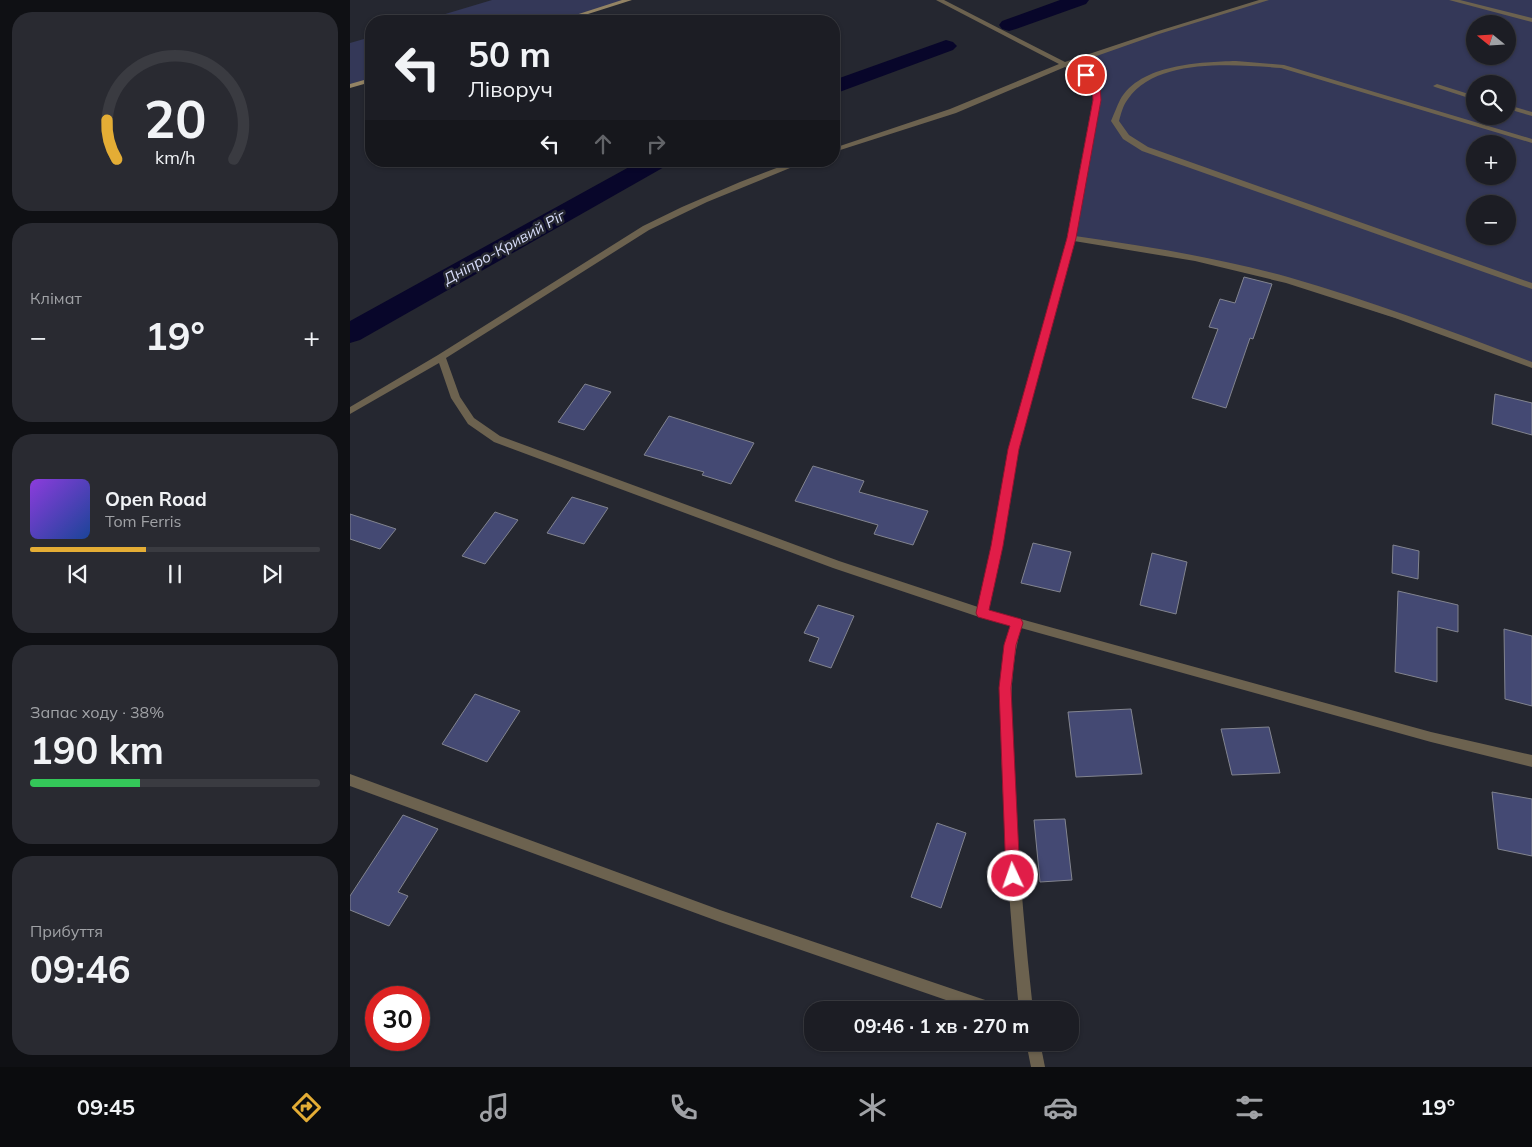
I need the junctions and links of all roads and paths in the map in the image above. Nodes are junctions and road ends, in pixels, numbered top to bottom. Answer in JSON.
{"nodes":[{"id":1,"x":629,"y":0,"type":"edge"},
{"id":2,"x":939,"y":0,"type":"edge"},
{"id":3,"x":1266,"y":0,"type":"edge"},
{"id":4,"x":1452,"y":0,"type":"edge"},
{"id":5,"x":580,"y":15,"type":"edge"},
{"id":6,"x":1532,"y":20,"type":"edge"},
{"id":7,"x":1064,"y":64,"type":"junction"},
{"id":8,"x":365,"y":82,"type":"edge"},
{"id":9,"x":350,"y":86,"type":"edge"},
{"id":10,"x":1437,"y":86,"type":"dead end"},
{"id":11,"x":1466,"y":95,"type":"edge"},
{"id":12,"x":1516,"y":109,"type":"edge"},
{"id":13,"x":1532,"y":114,"type":"edge"},
{"id":14,"x":1532,"y":141,"type":"edge"},
{"id":15,"x":840,"y":148,"type":"edge"},
{"id":16,"x":787,"y":167,"type":"edge"},
{"id":17,"x":1072,"y":238,"type":"junction"},
{"id":18,"x":1532,"y":286,"type":"edge"},
{"id":19,"x":440,"y":357,"type":"junction"},
{"id":20,"x":1532,"y":365,"type":"edge"},
{"id":21,"x":350,"y":411,"type":"edge"},
{"id":22,"x":982,"y":613,"type":"junction"},
{"id":23,"x":1017,"y":623,"type":"junction"},
{"id":24,"x":1532,"y":761,"type":"edge"},
{"id":25,"x":350,"y":780,"type":"edge"},
{"id":26,"x":968,"y":1001,"type":"edge"},
{"id":27,"x":1025,"y":1001,"type":"edge"},
{"id":28,"x":1034,"y":1051,"type":"edge"},
{"id":29,"x":1038,"y":1067,"type":"edge"}],
"edges":[{"from":1,"to":5,"type":"main road"},
{"from":2,"to":7,"type":"street"},
{"from":3,"to":7,"type":"street"},
{"from":4,"to":6,"type":"street"},
{"from":7,"to":15,"type":"street"},
{"from":7,"to":17,"type":"street"},
{"from":8,"to":9,"type":"main road"},
{"from":10,"to":11,"type":"street"},
{"from":12,"to":13,"type":"street"},
{"from":14,"to":18,"type":"street"},
{"from":16,"to":19,"type":"street"},
{"from":17,"to":20,"type":"street"},
{"from":17,"to":22,"type":"street"},
{"from":19,"to":21,"type":"street"},
{"from":19,"to":22,"type":"street"},
{"from":22,"to":23,"type":"street"},
{"from":23,"to":24,"type":"street"},
{"from":23,"to":27,"type":"street"},
{"from":25,"to":26,"type":"street"},
{"from":28,"to":29,"type":"street"}]}
